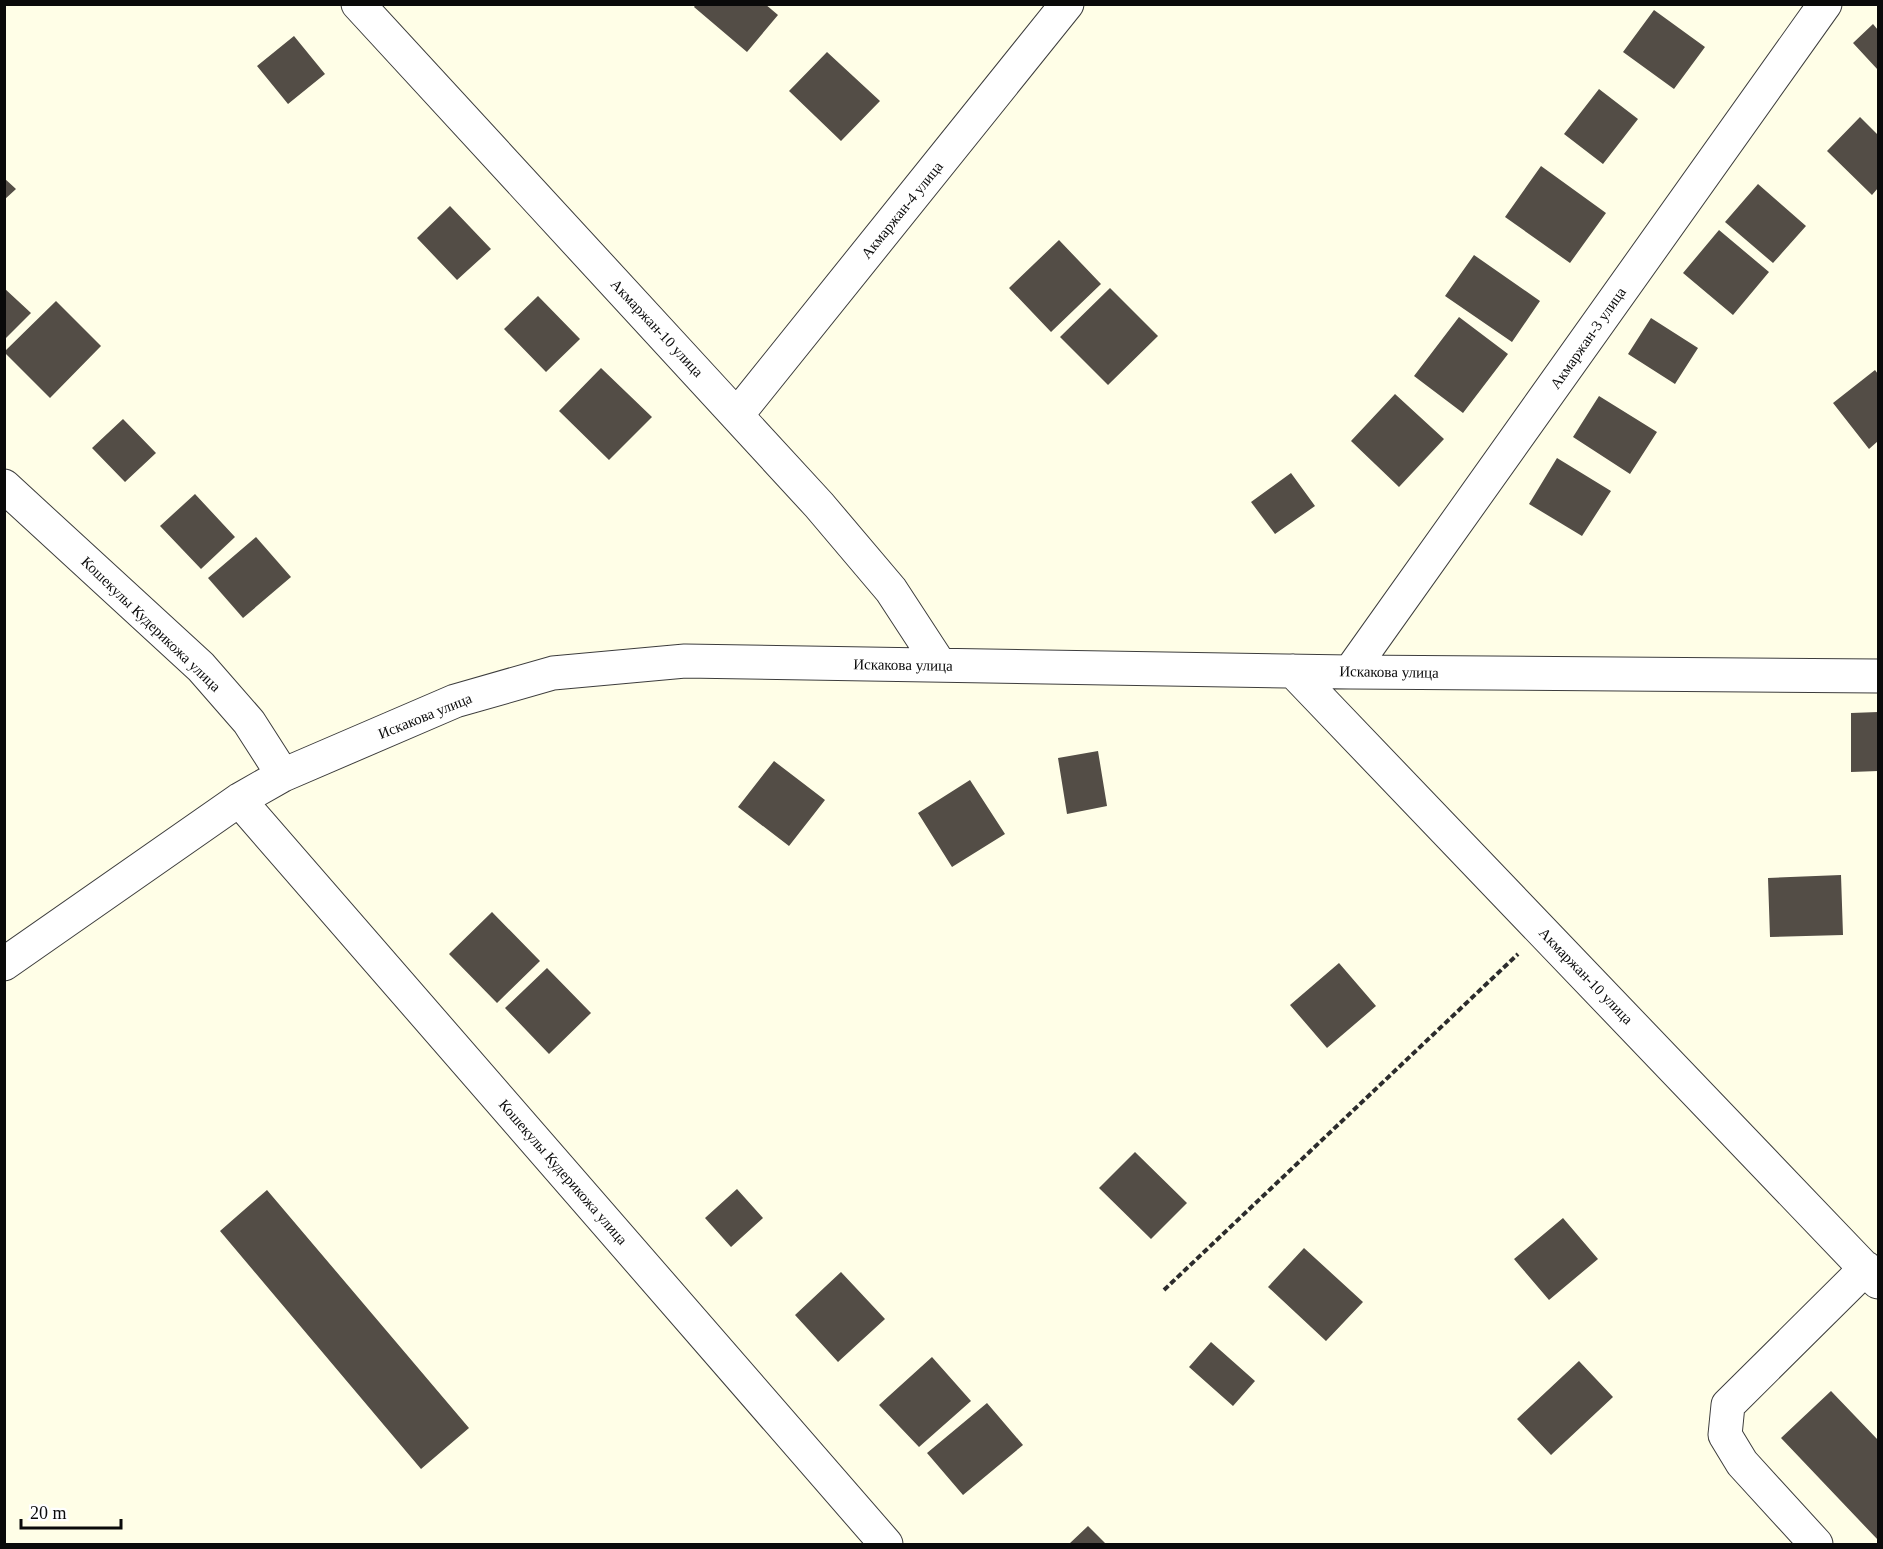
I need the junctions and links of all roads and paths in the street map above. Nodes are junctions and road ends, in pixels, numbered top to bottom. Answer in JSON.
{"nodes":[{"id":1,"x":358,"y":4,"type":"edge"},
{"id":2,"x":1067,"y":4,"type":"edge"},
{"id":3,"x":1825,"y":4,"type":"edge"},
{"id":4,"x":737,"y":416,"type":"junction"},
{"id":5,"x":4,"y":486,"type":"edge"},
{"id":6,"x":940,"y":665,"type":"junction"},
{"id":7,"x":1293,"y":671,"type":"junction"},
{"id":8,"x":1350,"y":672,"type":"junction"},
{"id":9,"x":1878,"y":676,"type":"edge"},
{"id":10,"x":283,"y":775,"type":"junction"},
{"id":11,"x":239,"y":800,"type":"junction"},
{"id":12,"x":1542,"y":931,"type":"junction"},
{"id":13,"x":4,"y":963,"type":"edge"},
{"id":14,"x":1872,"y":1275,"type":"edge"},
{"id":15,"x":1164,"y":1290,"type":"dead end"},
{"id":16,"x":886,"y":1545,"type":"edge"},
{"id":17,"x":1816,"y":1545,"type":"edge"}],
"edges":[{"from":1,"to":4,"type":"street","name":"Акмаржан-10 улица"},
{"from":2,"to":4,"type":"street","name":"Акмаржан-4 улица"},
{"from":3,"to":8,"type":"street","name":"Акмаржан-3 улица"},
{"from":4,"to":6,"type":"street","name":"Акмаржан-10 улица"},
{"from":5,"to":10,"type":"street","name":"Кошекулы Кудерикожа улица"},
{"from":6,"to":7,"type":"street","name":"Искакова улица"},
{"from":6,"to":10,"type":"street","name":"Искакова улица"},
{"from":7,"to":8,"type":"street","name":"Искакова улица"},
{"from":7,"to":12,"type":"street","name":"Акмаржан-10 улица"},
{"from":8,"to":9,"type":"street","name":"Искакова улица"},
{"from":10,"to":11,"type":"street","name":"Искакова улица"},
{"from":11,"to":13,"type":"street","name":"Искакова улица"},
{"from":11,"to":16,"type":"street","name":"Кошекулы Кудерикожа улица"},
{"from":12,"to":14,"type":"street","name":"Акмаржан-10 улица"},
{"from":12,"to":15,"type":"path"},
{"from":14,"to":17,"type":"street"}]}
